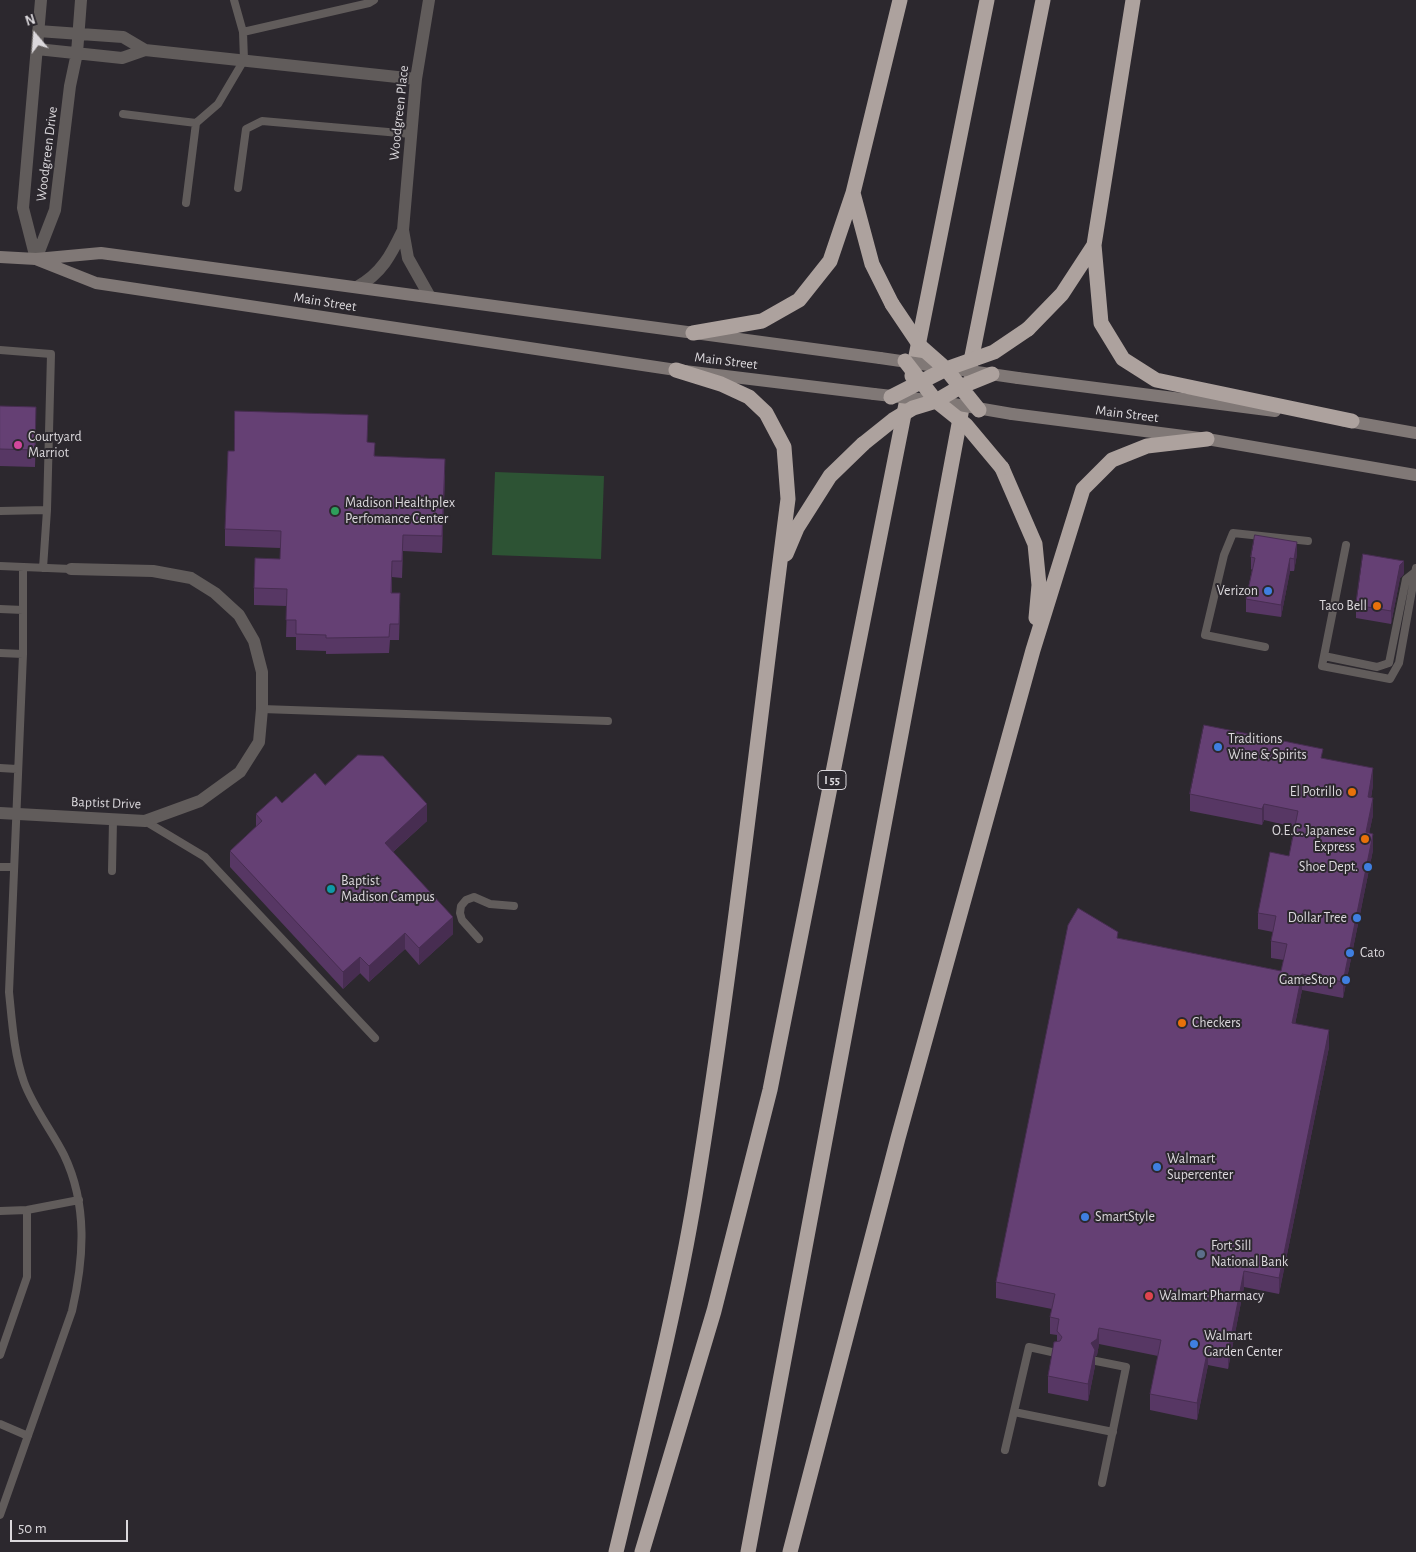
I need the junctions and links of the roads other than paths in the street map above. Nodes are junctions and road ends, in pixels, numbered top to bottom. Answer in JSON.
{"nodes":[{"id":1,"x":41,"y":0,"type":"edge"},
{"id":2,"x":81,"y":0,"type":"edge"},
{"id":3,"x":234,"y":0,"type":"edge"},
{"id":4,"x":374,"y":0,"type":"edge"},
{"id":5,"x":429,"y":0,"type":"edge"},
{"id":6,"x":900,"y":0,"type":"edge"},
{"id":7,"x":986,"y":0,"type":"edge"},
{"id":8,"x":1043,"y":0,"type":"edge"},
{"id":9,"x":1133,"y":0,"type":"edge"},
{"id":10,"x":38,"y":31,"type":"junction"},
{"id":11,"x":243,"y":32,"type":"junction"},
{"id":12,"x":79,"y":34,"type":"junction"},
{"id":13,"x":37,"y":49,"type":"junction"},
{"id":14,"x":145,"y":50,"type":"junction"},
{"id":15,"x":77,"y":53,"type":"junction"},
{"id":16,"x":244,"y":60,"type":"junction"},
{"id":17,"x":416,"y":79,"type":"junction"},
{"id":18,"x":123,"y":114,"type":"dead end"},
{"id":19,"x":196,"y":123,"type":"junction"},
{"id":20,"x":412,"y":134,"type":"junction"},
{"id":21,"x":238,"y":188,"type":"dead end"},
{"id":22,"x":853,"y":193,"type":"junction"},
{"id":23,"x":186,"y":204,"type":"dead end"},
{"id":24,"x":402,"y":230,"type":"junction"},
{"id":25,"x":1094,"y":245,"type":"junction"},
{"id":26,"x":0,"y":257,"type":"edge"},
{"id":27,"x":36,"y":259,"type":"junction"},
{"id":28,"x":357,"y":287,"type":"junction"},
{"id":29,"x":430,"y":297,"type":"junction"},
{"id":30,"x":693,"y":333,"type":"junction"},
{"id":31,"x":0,"y":350,"type":"edge"},
{"id":32,"x":905,"y":361,"type":"junction"},
{"id":33,"x":946,"y":368,"type":"junction"},
{"id":34,"x":676,"y":370,"type":"junction"},
{"id":35,"x":992,"y":374,"type":"junction"},
{"id":36,"x":922,"y":382,"type":"junction"},
{"id":37,"x":960,"y":387,"type":"junction"},
{"id":38,"x":891,"y":397,"type":"junction"},
{"id":39,"x":936,"y":401,"type":"junction"},
{"id":40,"x":979,"y":410,"type":"junction"},
{"id":41,"x":1352,"y":422,"type":"junction"},
{"id":42,"x":1416,"y":433,"type":"edge"},
{"id":43,"x":1207,"y":438,"type":"junction"},
{"id":44,"x":1416,"y":475,"type":"edge"},
{"id":45,"x":48,"y":510,"type":"junction"},
{"id":46,"x":0,"y":511,"type":"edge"},
{"id":47,"x":1308,"y":541,"type":"dead end"},
{"id":48,"x":1346,"y":545,"type":"dead end"},
{"id":49,"x":0,"y":566,"type":"edge"},
{"id":50,"x":23,"y":567,"type":"junction"},
{"id":51,"x":43,"y":568,"type":"junction"},
{"id":52,"x":71,"y":569,"type":"joint"},
{"id":53,"x":1416,"y":570,"type":"edge"},
{"id":54,"x":778,"y":574,"type":"junction"},
{"id":55,"x":0,"y":609,"type":"edge"},
{"id":56,"x":23,"y":610,"type":"junction"},
{"id":57,"x":1265,"y":647,"type":"dead end"},
{"id":58,"x":1033,"y":650,"type":"junction"},
{"id":59,"x":0,"y":653,"type":"edge"},
{"id":60,"x":22,"y":654,"type":"junction"},
{"id":61,"x":1324,"y":656,"type":"junction"},
{"id":62,"x":262,"y":709,"type":"junction"},
{"id":63,"x":608,"y":721,"type":"dead end"},
{"id":64,"x":0,"y":768,"type":"edge"},
{"id":65,"x":17,"y":769,"type":"junction"},
{"id":66,"x":0,"y":813,"type":"edge"},
{"id":67,"x":15,"y":814,"type":"junction"},
{"id":68,"x":113,"y":820,"type":"junction"},
{"id":69,"x":145,"y":821,"type":"junction"},
{"id":70,"x":0,"y":867,"type":"edge"},
{"id":71,"x":13,"y":867,"type":"junction"},
{"id":72,"x":112,"y":870,"type":"dead end"},
{"id":73,"x":514,"y":906,"type":"dead end"},
{"id":74,"x":479,"y":939,"type":"dead end"},
{"id":75,"x":0,"y":970,"type":"edge"},
{"id":76,"x":10,"y":970,"type":"junction"},
{"id":77,"x":375,"y":1038,"type":"dead end"},
{"id":78,"x":79,"y":1200,"type":"junction"},
{"id":79,"x":28,"y":1210,"type":"junction"},
{"id":80,"x":0,"y":1211,"type":"edge"},
{"id":81,"x":1056,"y":1353,"type":"edge"},
{"id":82,"x":0,"y":1355,"type":"edge"},
{"id":83,"x":1096,"y":1361,"type":"edge"},
{"id":84,"x":1014,"y":1412,"type":"junction"},
{"id":85,"x":0,"y":1424,"type":"edge"},
{"id":86,"x":1113,"y":1432,"type":"junction"},
{"id":87,"x":28,"y":1436,"type":"junction"},
{"id":88,"x":1005,"y":1450,"type":"dead end"},
{"id":89,"x":1102,"y":1483,"type":"dead end"},
{"id":90,"x":0,"y":1515,"type":"edge"},
{"id":91,"x":616,"y":1552,"type":"edge"},
{"id":92,"x":642,"y":1552,"type":"edge"},
{"id":93,"x":748,"y":1552,"type":"edge"},
{"id":94,"x":790,"y":1552,"type":"edge"}],
"edges":[{"from":1,"to":10,"type":"street","name":"Woodgreen Drive"},
{"from":2,"to":12,"type":"street","name":"Woodgreen Drive"},
{"from":3,"to":11,"type":"lane"},
{"from":4,"to":11,"type":"lane"},
{"from":5,"to":17,"type":"street","name":"Woodgreen Place"},
{"from":6,"to":22,"type":"highway"},
{"from":7,"to":92,"type":"highway","number":"I 55"},
{"from":8,"to":93,"type":"highway"},
{"from":9,"to":25,"type":"highway"},
{"from":10,"to":12,"type":"street"},
{"from":10,"to":13,"type":"street","name":"Woodgreen Drive"},
{"from":11,"to":16,"type":"lane"},
{"from":12,"to":14,"type":"street"},
{"from":12,"to":15,"type":"street","name":"Woodgreen Drive"},
{"from":13,"to":15,"type":"street"},
{"from":13,"to":27,"type":"street","name":"Woodgreen Drive"},
{"from":14,"to":15,"type":"street"},
{"from":14,"to":16,"type":"street"},
{"from":15,"to":27,"type":"street","name":"Woodgreen Drive"},
{"from":16,"to":17,"type":"street"},
{"from":16,"to":19,"type":"lane"},
{"from":17,"to":20,"type":"street","name":"Woodgreen Place"},
{"from":18,"to":19,"type":"lane"},
{"from":19,"to":23,"type":"lane"},
{"from":20,"to":21,"type":"lane"},
{"from":20,"to":24,"type":"street","name":"Woodgreen Place"},
{"from":22,"to":30,"type":"highway"},
{"from":22,"to":33,"type":"highway","bridge":true},
{"from":24,"to":28,"type":"street","name":"Woodgreen Place"},
{"from":24,"to":29,"type":"street","name":"Woodgreen Place"},
{"from":25,"to":33,"type":"highway","bridge":true},
{"from":25,"to":41,"type":"highway"},
{"from":26,"to":27,"type":"main road","name":"Main Street"},
{"from":27,"to":28,"type":"main road","name":"Main Street"},
{"from":27,"to":34,"type":"main road","name":"Main Street"},
{"from":28,"to":29,"type":"main road","name":"Main Street"},
{"from":29,"to":30,"type":"main road","name":"Main Street"},
{"from":30,"to":32,"type":"main road","name":"Main Street","bridge":true},
{"from":31,"to":45,"type":"lane"},
{"from":32,"to":33,"type":"main road","name":"Main Street","bridge":true},
{"from":32,"to":36,"type":"highway","bridge":true},
{"from":33,"to":35,"type":"main road","name":"Main Street","bridge":true},
{"from":33,"to":36,"type":"highway","bridge":true},
{"from":33,"to":37,"type":"highway","bridge":true},
{"from":34,"to":38,"type":"main road","name":"Main Street","bridge":true},
{"from":34,"to":54,"type":"highway"},
{"from":35,"to":37,"type":"highway","bridge":true},
{"from":35,"to":41,"type":"main road","name":"Main Street","bridge":true},
{"from":36,"to":38,"type":"highway","bridge":true},
{"from":36,"to":39,"type":"highway","bridge":true},
{"from":37,"to":39,"type":"highway","bridge":true},
{"from":37,"to":40,"type":"highway","bridge":true},
{"from":38,"to":39,"type":"main road","name":"Main Street","bridge":true},
{"from":39,"to":40,"type":"main road","name":"Main Street","bridge":true},
{"from":39,"to":54,"type":"highway","bridge":true},
{"from":39,"to":58,"type":"highway","bridge":true},
{"from":40,"to":43,"type":"main road","name":"Main Street","bridge":true},
{"from":41,"to":42,"type":"main road","name":"Main Street"},
{"from":43,"to":44,"type":"main road","name":"Main Street"},
{"from":43,"to":58,"type":"highway"},
{"from":45,"to":46,"type":"lane"},
{"from":45,"to":51,"type":"lane"},
{"from":47,"to":57,"type":"lane"},
{"from":48,"to":61,"type":"lane"},
{"from":49,"to":50,"type":"lane"},
{"from":50,"to":51,"type":"lane"},
{"from":50,"to":56,"type":"lane"},
{"from":51,"to":52,"type":"lane"},
{"from":52,"to":62,"type":"street","name":"Baptist Drive"},
{"from":53,"to":61,"type":"lane"},
{"from":53,"to":61,"type":"lane"},
{"from":54,"to":91,"type":"highway"},
{"from":55,"to":56,"type":"lane"},
{"from":56,"to":60,"type":"lane"},
{"from":58,"to":94,"type":"highway"},
{"from":59,"to":60,"type":"lane"},
{"from":60,"to":65,"type":"lane"},
{"from":62,"to":63,"type":"lane"},
{"from":62,"to":69,"type":"street","name":"Baptist Drive"},
{"from":64,"to":65,"type":"lane"},
{"from":65,"to":67,"type":"lane"},
{"from":66,"to":67,"type":"street","name":"Baptist Drive"},
{"from":67,"to":68,"type":"street","name":"Baptist Drive"},
{"from":67,"to":71,"type":"lane"},
{"from":68,"to":69,"type":"street","name":"Baptist Drive"},
{"from":68,"to":72,"type":"lane"},
{"from":69,"to":77,"type":"lane"},
{"from":70,"to":71,"type":"lane"},
{"from":71,"to":76,"type":"lane"},
{"from":73,"to":74,"type":"lane"},
{"from":75,"to":76,"type":"lane"},
{"from":76,"to":78,"type":"lane"},
{"from":78,"to":79,"type":"lane"},
{"from":78,"to":87,"type":"lane"},
{"from":79,"to":80,"type":"lane"},
{"from":79,"to":82,"type":"lane"},
{"from":81,"to":84,"type":"lane"},
{"from":83,"to":86,"type":"lane"},
{"from":84,"to":86,"type":"lane"},
{"from":84,"to":88,"type":"lane"},
{"from":85,"to":87,"type":"lane"},
{"from":86,"to":89,"type":"lane"},
{"from":87,"to":90,"type":"lane"}]}
